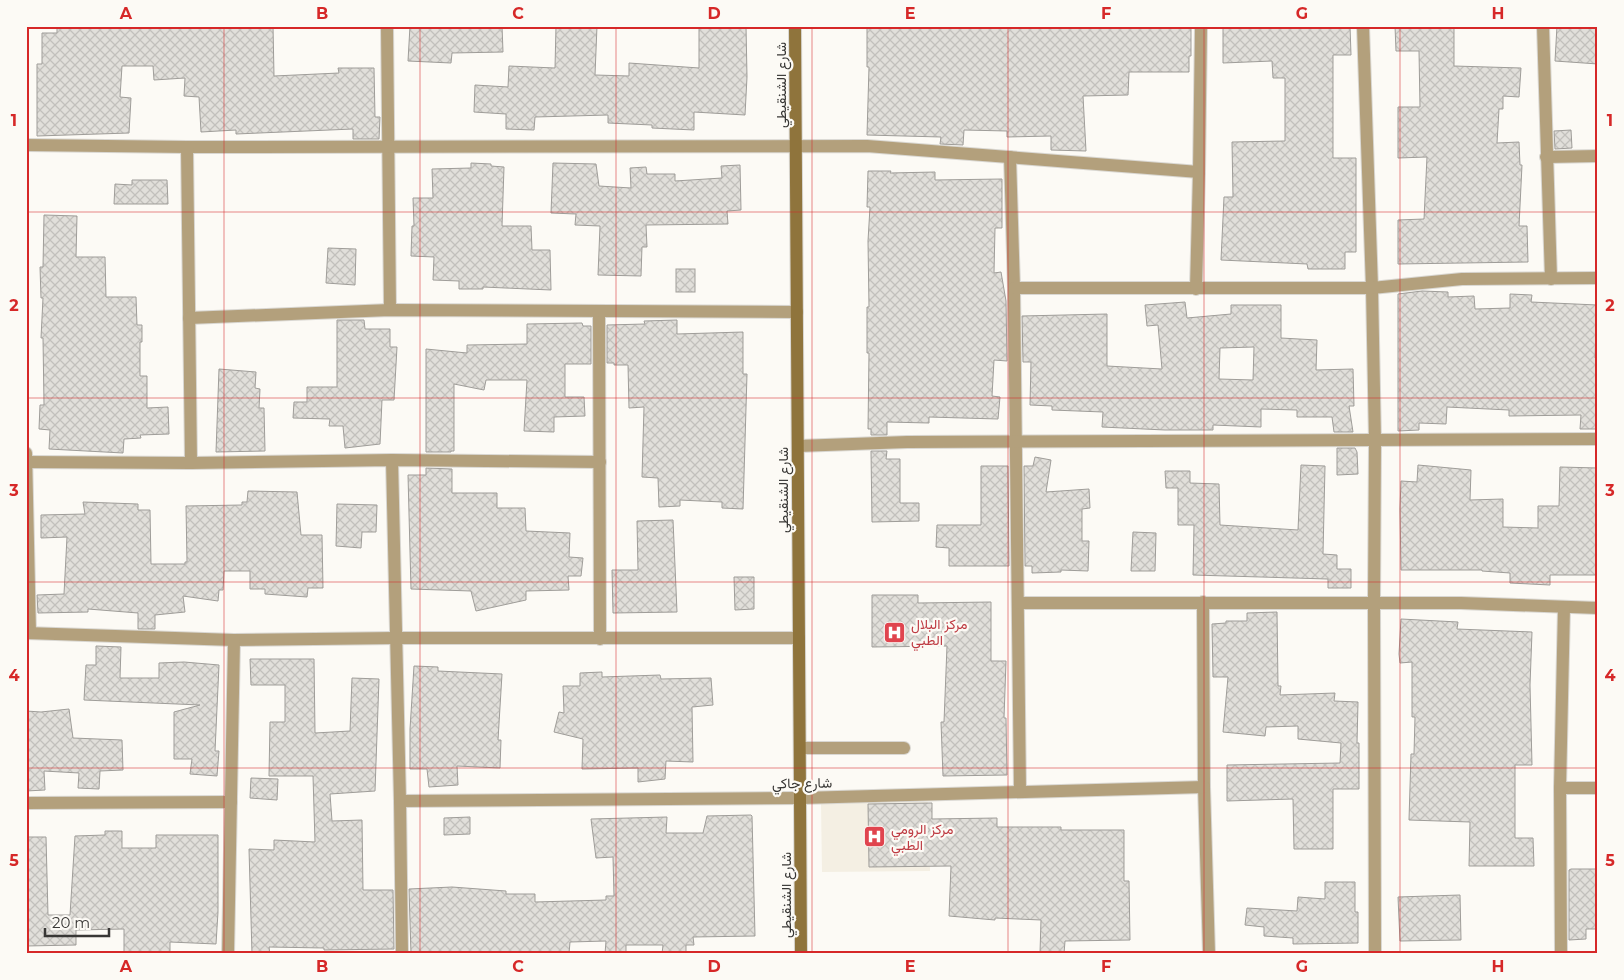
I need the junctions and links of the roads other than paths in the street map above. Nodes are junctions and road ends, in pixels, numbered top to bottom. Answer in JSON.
{"nodes":[{"id":1,"x":387,"y":26,"type":"edge"},
{"id":2,"x":795,"y":26,"type":"edge"},
{"id":3,"x":1201,"y":26,"type":"edge"},
{"id":4,"x":1363,"y":26,"type":"edge"},
{"id":5,"x":1543,"y":26,"type":"edge"},
{"id":6,"x":26,"y":145,"type":"edge"},
{"id":7,"x":388,"y":146,"type":"junction"},
{"id":8,"x":796,"y":146,"type":"junction"},
{"id":9,"x":187,"y":147,"type":"junction"},
{"id":10,"x":1598,"y":156,"type":"edge"},
{"id":11,"x":1010,"y":157,"type":"junction"},
{"id":12,"x":1546,"y":157,"type":"junction"},
{"id":13,"x":1199,"y":172,"type":"junction"},
{"id":14,"x":1598,"y":278,"type":"edge"},
{"id":15,"x":1551,"y":279,"type":"junction"},
{"id":16,"x":1014,"y":288,"type":"junction"},
{"id":17,"x":1372,"y":288,"type":"junction"},
{"id":18,"x":1196,"y":289,"type":"junction"},
{"id":19,"x":390,"y":310,"type":"junction"},
{"id":20,"x":599,"y":311,"type":"junction"},
{"id":21,"x":797,"y":312,"type":"junction"},
{"id":22,"x":189,"y":318,"type":"junction"},
{"id":23,"x":1598,"y":439,"type":"edge"},
{"id":24,"x":1017,"y":441,"type":"junction"},
{"id":25,"x":1375,"y":441,"type":"junction"},
{"id":26,"x":798,"y":446,"type":"junction"},
{"id":27,"x":26,"y":453,"type":"edge"},
{"id":28,"x":392,"y":460,"type":"junction"},
{"id":29,"x":26,"y":462,"type":"edge"},
{"id":30,"x":600,"y":462,"type":"junction"},
{"id":31,"x":191,"y":463,"type":"junction"},
{"id":32,"x":1203,"y":602,"type":"junction"},
{"id":33,"x":1018,"y":603,"type":"junction"},
{"id":34,"x":1374,"y":603,"type":"junction"},
{"id":35,"x":1564,"y":608,"type":"junction"},
{"id":36,"x":1598,"y":608,"type":"edge"},
{"id":37,"x":28,"y":633,"type":"edge"},
{"id":38,"x":395,"y":638,"type":"junction"},
{"id":39,"x":799,"y":638,"type":"junction"},
{"id":40,"x":600,"y":639,"type":"junction"},
{"id":41,"x":234,"y":640,"type":"junction"},
{"id":42,"x":801,"y":748,"type":"junction"},
{"id":43,"x":904,"y":748,"type":"dead end"},
{"id":44,"x":1204,"y":788,"type":"junction"},
{"id":45,"x":1560,"y":788,"type":"junction"},
{"id":46,"x":1598,"y":788,"type":"edge"},
{"id":47,"x":1020,"y":792,"type":"junction"},
{"id":48,"x":802,"y":798,"type":"junction"},
{"id":49,"x":400,"y":801,"type":"junction"},
{"id":50,"x":26,"y":802,"type":"edge"},
{"id":51,"x":231,"y":802,"type":"junction"},
{"id":52,"x":228,"y":954,"type":"edge"},
{"id":53,"x":402,"y":954,"type":"edge"},
{"id":54,"x":802,"y":954,"type":"edge"},
{"id":55,"x":1209,"y":954,"type":"edge"},
{"id":56,"x":1375,"y":954,"type":"edge"},
{"id":57,"x":1561,"y":954,"type":"edge"}],
"edges":[{"from":1,"to":7,"type":"street"},
{"from":2,"to":8,"type":"street","name":"شارع الشنقيطي"},
{"from":3,"to":13,"type":"street"},
{"from":4,"to":17,"type":"street"},
{"from":5,"to":12,"type":"street"},
{"from":6,"to":9,"type":"street"},
{"from":7,"to":8,"type":"street"},
{"from":7,"to":9,"type":"street"},
{"from":7,"to":19,"type":"street"},
{"from":8,"to":11,"type":"street"},
{"from":8,"to":21,"type":"street","name":"شارع الشنقيطي"},
{"from":9,"to":22,"type":"street"},
{"from":10,"to":12,"type":"street"},
{"from":11,"to":13,"type":"street"},
{"from":11,"to":16,"type":"street"},
{"from":12,"to":15,"type":"street"},
{"from":13,"to":18,"type":"street"},
{"from":14,"to":15,"type":"street"},
{"from":15,"to":17,"type":"street"},
{"from":16,"to":18,"type":"street"},
{"from":16,"to":24,"type":"street"},
{"from":17,"to":18,"type":"street"},
{"from":17,"to":25,"type":"street"},
{"from":19,"to":20,"type":"street"},
{"from":19,"to":22,"type":"street"},
{"from":20,"to":21,"type":"street"},
{"from":20,"to":30,"type":"street"},
{"from":21,"to":26,"type":"street","name":"شارع الشنقيطي"},
{"from":22,"to":31,"type":"street"},
{"from":23,"to":25,"type":"street"},
{"from":24,"to":25,"type":"street"},
{"from":24,"to":26,"type":"street"},
{"from":24,"to":33,"type":"street"},
{"from":25,"to":34,"type":"street"},
{"from":26,"to":39,"type":"street","name":"شارع الشنقيطي"},
{"from":27,"to":29,"type":"street"},
{"from":28,"to":30,"type":"street"},
{"from":28,"to":31,"type":"street"},
{"from":28,"to":38,"type":"street"},
{"from":29,"to":31,"type":"street"},
{"from":29,"to":37,"type":"street"},
{"from":30,"to":40,"type":"street"},
{"from":32,"to":33,"type":"street"},
{"from":32,"to":34,"type":"street"},
{"from":32,"to":44,"type":"street"},
{"from":33,"to":47,"type":"street"},
{"from":34,"to":35,"type":"street"},
{"from":34,"to":56,"type":"street"},
{"from":35,"to":36,"type":"street"},
{"from":35,"to":45,"type":"street"},
{"from":37,"to":41,"type":"street"},
{"from":38,"to":40,"type":"street"},
{"from":38,"to":41,"type":"street"},
{"from":38,"to":49,"type":"street"},
{"from":39,"to":40,"type":"street"},
{"from":39,"to":42,"type":"street","name":"شارع الشنقيطي"},
{"from":41,"to":51,"type":"street"},
{"from":42,"to":43,"type":"street"},
{"from":42,"to":48,"type":"street","name":"شارع الشنقيطي"},
{"from":44,"to":47,"type":"street","name":"شارع جاكي"},
{"from":44,"to":55,"type":"street"},
{"from":45,"to":46,"type":"street"},
{"from":45,"to":57,"type":"street"},
{"from":47,"to":48,"type":"street","name":"شارع جاكي"},
{"from":48,"to":49,"type":"street","name":"شارع جاكي"},
{"from":48,"to":54,"type":"street","name":"شارع الشنقيطي"},
{"from":49,"to":53,"type":"street"},
{"from":50,"to":51,"type":"street"},
{"from":51,"to":52,"type":"street"}]}
